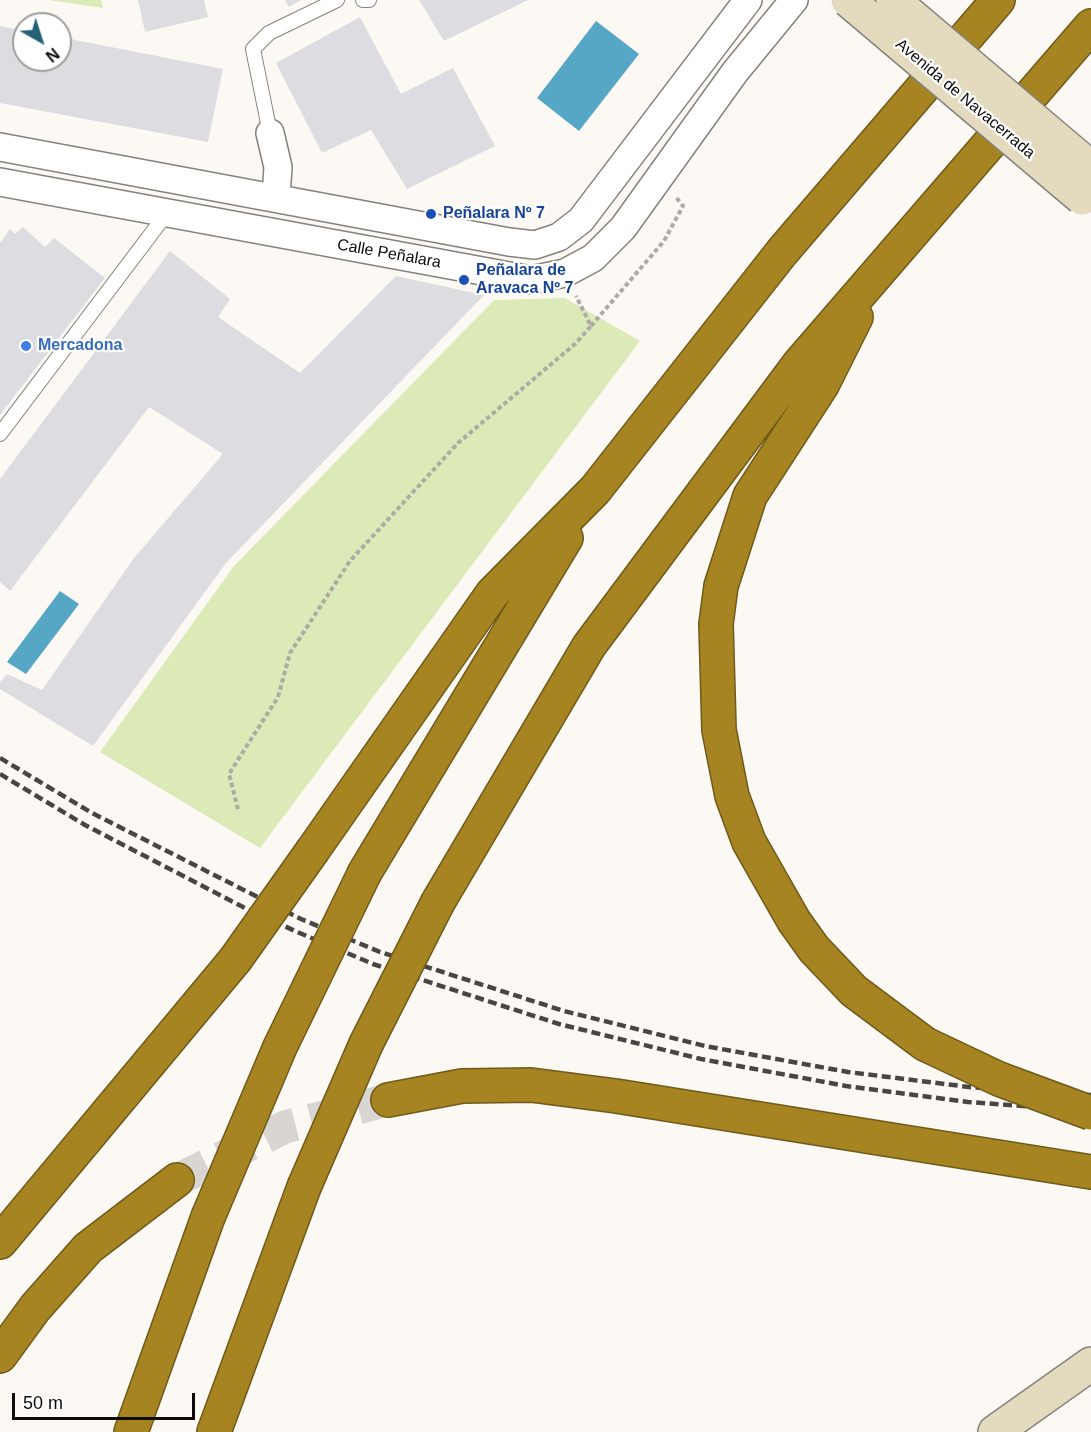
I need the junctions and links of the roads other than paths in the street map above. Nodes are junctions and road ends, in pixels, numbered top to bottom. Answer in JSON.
{"nodes":[{"id":1,"x":337,"y":0,"type":"edge"},
{"id":2,"x":363,"y":0,"type":"edge"},
{"id":3,"x":369,"y":0,"type":"edge"},
{"id":4,"x":748,"y":0,"type":"edge"},
{"id":5,"x":794,"y":0,"type":"edge"},
{"id":6,"x":848,"y":0,"type":"edge"},
{"id":7,"x":894,"y":0,"type":"edge"},
{"id":8,"x":998,"y":0,"type":"edge"},
{"id":9,"x":1091,"y":26,"type":"edge"},
{"id":10,"x":270,"y":133,"type":"joint"},
{"id":11,"x":0,"y":147,"type":"edge"},
{"id":12,"x":1091,"y":168,"type":"edge"},
{"id":13,"x":0,"y":182,"type":"edge"},
{"id":14,"x":276,"y":197,"type":"junction"},
{"id":15,"x":1087,"y":202,"type":"edge"},
{"id":16,"x":167,"y":213,"type":"junction"},
{"id":17,"x":880,"y":269,"type":"junction"},
{"id":18,"x":0,"y":434,"type":"edge"},
{"id":19,"x":595,"y":490,"type":"junction"},
{"id":20,"x":388,"y":1100,"type":"tunnel mouth"},
{"id":21,"x":1091,"y":1113,"type":"edge"},
{"id":22,"x":1091,"y":1172,"type":"edge"},
{"id":23,"x":177,"y":1180,"type":"tunnel mouth"},
{"id":24,"x":0,"y":1242,"type":"edge"},
{"id":25,"x":0,"y":1356,"type":"edge"},
{"id":26,"x":1091,"y":1364,"type":"edge"},
{"id":27,"x":131,"y":1432,"type":"edge"},
{"id":28,"x":214,"y":1432,"type":"edge"},
{"id":29,"x":995,"y":1432,"type":"edge"}],
"edges":[{"from":1,"to":10,"type":"lane"},
{"from":2,"to":3,"type":"lane"},
{"from":4,"to":14,"type":"street"},
{"from":5,"to":16,"type":"street","name":"Calle Peñalara"},
{"from":6,"to":15,"type":"street","name":"Avenida de Navacerrada","bridge":true},
{"from":7,"to":12,"type":"street","name":"Avenida de Navacerrada","bridge":true},
{"from":8,"to":19,"type":"highway"},
{"from":9,"to":17,"type":"highway"},
{"from":10,"to":14,"type":"street"},
{"from":11,"to":14,"type":"street"},
{"from":13,"to":16,"type":"street","name":"Calle Peñalara"},
{"from":16,"to":18,"type":"lane"},
{"from":17,"to":21,"type":"highway","bridge":true},
{"from":17,"to":28,"type":"highway","bridge":true},
{"from":19,"to":24,"type":"highway","bridge":true},
{"from":19,"to":27,"type":"highway","bridge":true},
{"from":20,"to":22,"type":"highway"},
{"from":23,"to":25,"type":"highway"},
{"from":26,"to":29,"type":"street"}]}
